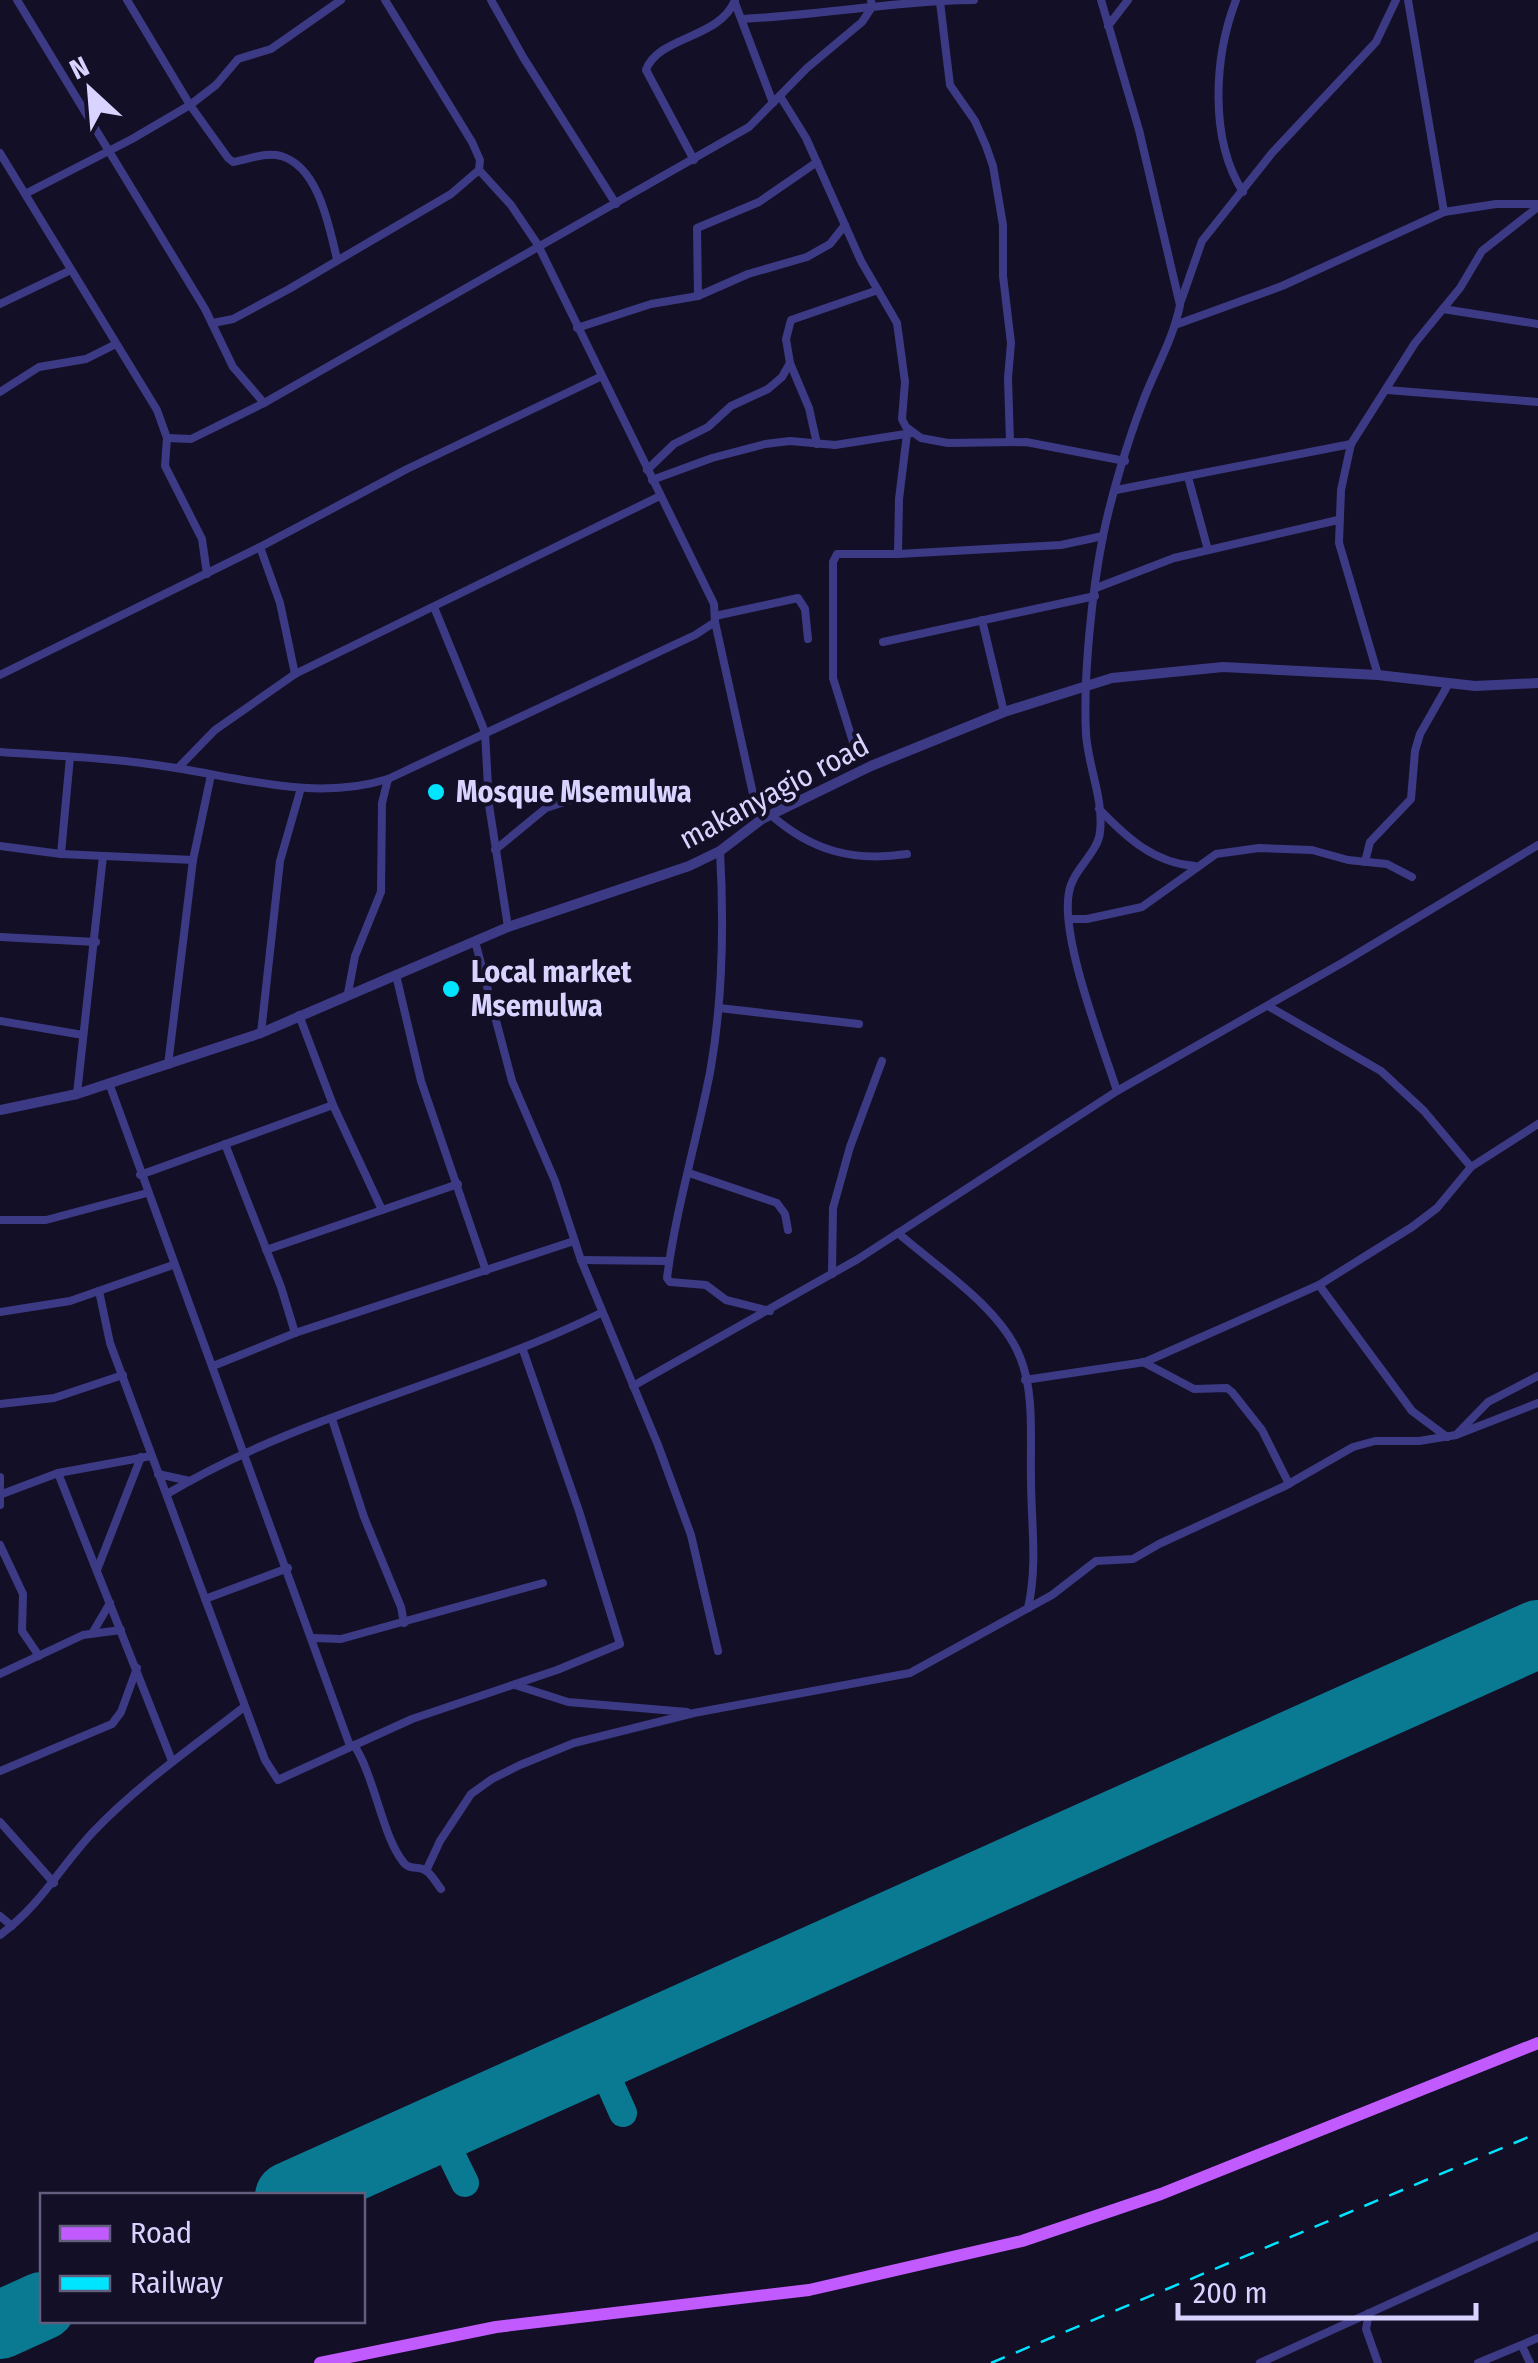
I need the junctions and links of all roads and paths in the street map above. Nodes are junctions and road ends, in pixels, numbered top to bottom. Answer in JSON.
{"nodes":[{"id":1,"x":17,"y":0,"type":"edge"},
{"id":2,"x":127,"y":0,"type":"edge"},
{"id":3,"x":341,"y":0,"type":"edge"},
{"id":4,"x":385,"y":0,"type":"edge"},
{"id":5,"x":974,"y":0,"type":"edge"},
{"id":6,"x":1101,"y":0,"type":"edge"},
{"id":7,"x":1128,"y":0,"type":"edge"},
{"id":8,"x":1236,"y":0,"type":"edge"},
{"id":9,"x":1396,"y":0,"type":"edge"},
{"id":10,"x":1408,"y":0,"type":"edge"},
{"id":11,"x":494,"y":1,"type":"edge"},
{"id":12,"x":735,"y":2,"type":"edge"},
{"id":13,"x":940,"y":2,"type":"edge"},
{"id":14,"x":872,"y":3,"type":"edge"},
{"id":15,"x":742,"y":18,"type":"junction"},
{"id":16,"x":1108,"y":26,"type":"junction"},
{"id":17,"x":777,"y":99,"type":"junction"},
{"id":18,"x":190,"y":105,"type":"junction"},
{"id":19,"x":108,"y":150,"type":"junction"},
{"id":20,"x":0,"y":153,"type":"edge"},
{"id":21,"x":694,"y":160,"type":"junction"},
{"id":22,"x":817,"y":162,"type":"junction"},
{"id":23,"x":479,"y":170,"type":"junction"},
{"id":24,"x":1243,"y":192,"type":"junction"},
{"id":25,"x":24,"y":194,"type":"junction"},
{"id":26,"x":616,"y":204,"type":"junction"},
{"id":27,"x":1538,"y":205,"type":"edge"},
{"id":28,"x":1444,"y":212,"type":"junction"},
{"id":29,"x":845,"y":225,"type":"junction"},
{"id":30,"x":538,"y":245,"type":"junction"},
{"id":31,"x":337,"y":259,"type":"junction"},
{"id":32,"x":71,"y":270,"type":"junction"},
{"id":33,"x":878,"y":290,"type":"junction"},
{"id":34,"x":698,"y":296,"type":"junction"},
{"id":35,"x":0,"y":304,"type":"edge"},
{"id":36,"x":1180,"y":305,"type":"junction"},
{"id":37,"x":1443,"y":309,"type":"junction"},
{"id":38,"x":213,"y":324,"type":"junction"},
{"id":39,"x":1538,"y":324,"type":"edge"},
{"id":40,"x":1176,"y":325,"type":"junction"},
{"id":41,"x":577,"y":328,"type":"junction"},
{"id":42,"x":116,"y":344,"type":"junction"},
{"id":43,"x":790,"y":363,"type":"junction"},
{"id":44,"x":600,"y":376,"type":"junction"},
{"id":45,"x":1386,"y":390,"type":"junction"},
{"id":46,"x":0,"y":392,"type":"edge"},
{"id":47,"x":1538,"y":402,"type":"edge"},
{"id":48,"x":264,"y":403,"type":"junction"},
{"id":49,"x":909,"y":434,"type":"junction"},
{"id":50,"x":167,"y":438,"type":"junction"},
{"id":51,"x":1010,"y":442,"type":"junction"},
{"id":52,"x":817,"y":444,"type":"junction"},
{"id":53,"x":1351,"y":444,"type":"junction"},
{"id":54,"x":1126,"y":461,"type":"junction"},
{"id":55,"x":648,"y":470,"type":"junction"},
{"id":56,"x":1188,"y":477,"type":"junction"},
{"id":57,"x":652,"y":480,"type":"junction"},
{"id":58,"x":1116,"y":490,"type":"junction"},
{"id":59,"x":660,"y":496,"type":"junction"},
{"id":60,"x":1338,"y":520,"type":"junction"},
{"id":61,"x":1103,"y":536,"type":"junction"},
{"id":62,"x":260,"y":548,"type":"junction"},
{"id":63,"x":1208,"y":550,"type":"junction"},
{"id":64,"x":898,"y":554,"type":"junction"},
{"id":65,"x":207,"y":574,"type":"junction"},
{"id":66,"x":1095,"y":592,"type":"junction"},
{"id":67,"x":434,"y":607,"type":"junction"},
{"id":68,"x":715,"y":619,"type":"junction"},
{"id":69,"x":982,"y":620,"type":"junction"},
{"id":70,"x":808,"y":639,"type":"dead end"},
{"id":71,"x":883,"y":642,"type":"dead end"},
{"id":72,"x":295,"y":674,"type":"junction"},
{"id":73,"x":0,"y":675,"type":"edge"},
{"id":74,"x":1378,"y":675,"type":"junction"},
{"id":75,"x":1449,"y":684,"type":"junction"},
{"id":76,"x":1538,"y":684,"type":"edge"},
{"id":77,"x":1088,"y":685,"type":"junction"},
{"id":78,"x":1004,"y":712,"type":"junction"},
{"id":79,"x":485,"y":732,"type":"junction"},
{"id":80,"x":853,"y":742,"type":"dead end"},
{"id":81,"x":0,"y":752,"type":"edge"},
{"id":82,"x":70,"y":756,"type":"junction"},
{"id":83,"x":178,"y":768,"type":"junction"},
{"id":84,"x":211,"y":775,"type":"junction"},
{"id":85,"x":388,"y":778,"type":"junction"},
{"id":86,"x":301,"y":788,"type":"junction"},
{"id":87,"x":604,"y":789,"type":"dead end"},
{"id":88,"x":1099,"y":809,"type":"junction"},
{"id":89,"x":771,"y":815,"type":"junction"},
{"id":90,"x":758,"y":821,"type":"junction"},
{"id":91,"x":0,"y":846,"type":"edge"},
{"id":92,"x":1536,"y":849,"type":"edge"},
{"id":93,"x":495,"y":850,"type":"junction"},
{"id":94,"x":720,"y":851,"type":"junction"},
{"id":95,"x":60,"y":854,"type":"junction"},
{"id":96,"x":908,"y":854,"type":"dead end"},
{"id":97,"x":103,"y":856,"type":"junction"},
{"id":98,"x":194,"y":860,"type":"junction"},
{"id":99,"x":1365,"y":862,"type":"junction"},
{"id":100,"x":1197,"y":866,"type":"junction"},
{"id":101,"x":1412,"y":877,"type":"dead end"},
{"id":102,"x":1070,"y":919,"type":"junction"},
{"id":103,"x":508,"y":928,"type":"junction"},
{"id":104,"x":0,"y":936,"type":"edge"},
{"id":105,"x":475,"y":941,"type":"junction"},
{"id":106,"x":96,"y":942,"type":"junction"},
{"id":107,"x":396,"y":975,"type":"junction"},
{"id":108,"x":348,"y":993,"type":"junction"},
{"id":109,"x":1268,"y":1006,"type":"junction"},
{"id":110,"x":718,"y":1008,"type":"junction"},
{"id":111,"x":299,"y":1015,"type":"junction"},
{"id":112,"x":0,"y":1022,"type":"edge"},
{"id":113,"x":859,"y":1024,"type":"dead end"},
{"id":114,"x":262,"y":1032,"type":"junction"},
{"id":115,"x":83,"y":1036,"type":"junction"},
{"id":116,"x":882,"y":1061,"type":"dead end"},
{"id":117,"x":168,"y":1065,"type":"junction"},
{"id":118,"x":109,"y":1083,"type":"junction"},
{"id":119,"x":1116,"y":1091,"type":"junction"},
{"id":120,"x":78,"y":1094,"type":"junction"},
{"id":121,"x":333,"y":1105,"type":"junction"},
{"id":122,"x":0,"y":1110,"type":"edge"},
{"id":123,"x":1538,"y":1124,"type":"edge"},
{"id":124,"x":225,"y":1144,"type":"junction"},
{"id":125,"x":1471,"y":1166,"type":"junction"},
{"id":126,"x":689,"y":1173,"type":"junction"},
{"id":127,"x":140,"y":1174,"type":"junction"},
{"id":128,"x":458,"y":1184,"type":"junction"},
{"id":129,"x":147,"y":1192,"type":"junction"},
{"id":130,"x":382,"y":1210,"type":"junction"},
{"id":131,"x":0,"y":1220,"type":"edge"},
{"id":132,"x":788,"y":1230,"type":"dead end"},
{"id":133,"x":898,"y":1233,"type":"junction"},
{"id":134,"x":574,"y":1241,"type":"junction"},
{"id":135,"x":266,"y":1250,"type":"junction"},
{"id":136,"x":581,"y":1260,"type":"junction"},
{"id":137,"x":669,"y":1261,"type":"junction"},
{"id":138,"x":173,"y":1265,"type":"junction"},
{"id":139,"x":486,"y":1271,"type":"junction"},
{"id":140,"x":832,"y":1274,"type":"junction"},
{"id":141,"x":1320,"y":1285,"type":"junction"},
{"id":142,"x":99,"y":1292,"type":"junction"},
{"id":143,"x":770,"y":1311,"type":"junction"},
{"id":144,"x":0,"y":1312,"type":"edge"},
{"id":145,"x":601,"y":1313,"type":"junction"},
{"id":146,"x":295,"y":1333,"type":"junction"},
{"id":147,"x":522,"y":1350,"type":"junction"},
{"id":148,"x":1143,"y":1362,"type":"junction"},
{"id":149,"x":213,"y":1366,"type":"junction"},
{"id":150,"x":123,"y":1375,"type":"junction"},
{"id":151,"x":1538,"y":1376,"type":"edge"},
{"id":152,"x":1025,"y":1380,"type":"junction"},
{"id":153,"x":634,"y":1386,"type":"junction"},
{"id":154,"x":1538,"y":1403,"type":"edge"},
{"id":155,"x":0,"y":1404,"type":"edge"},
{"id":156,"x":332,"y":1419,"type":"junction"},
{"id":157,"x":1451,"y":1436,"type":"junction"},
{"id":158,"x":244,"y":1454,"type":"junction"},
{"id":159,"x":146,"y":1457,"type":"junction"},
{"id":160,"x":58,"y":1473,"type":"junction"},
{"id":161,"x":158,"y":1474,"type":"junction"},
{"id":162,"x":0,"y":1478,"type":"edge"},
{"id":163,"x":190,"y":1481,"type":"junction"},
{"id":164,"x":1290,"y":1484,"type":"junction"},
{"id":165,"x":22,"y":1487,"type":"junction"},
{"id":166,"x":167,"y":1494,"type":"junction"},
{"id":167,"x":1,"y":1499,"type":"edge"},
{"id":168,"x":0,"y":1545,"type":"edge"},
{"id":169,"x":288,"y":1568,"type":"junction"},
{"id":170,"x":97,"y":1570,"type":"junction"},
{"id":171,"x":543,"y":1582,"type":"dead end"},
{"id":172,"x":205,"y":1599,"type":"junction"},
{"id":173,"x":110,"y":1603,"type":"junction"},
{"id":174,"x":1028,"y":1608,"type":"junction"},
{"id":175,"x":404,"y":1623,"type":"junction"},
{"id":176,"x":121,"y":1630,"type":"junction"},
{"id":177,"x":93,"y":1632,"type":"junction"},
{"id":178,"x":313,"y":1638,"type":"junction"},
{"id":179,"x":718,"y":1651,"type":"dead end"},
{"id":180,"x":40,"y":1656,"type":"junction"},
{"id":181,"x":137,"y":1668,"type":"junction"},
{"id":182,"x":0,"y":1674,"type":"edge"},
{"id":183,"x":515,"y":1684,"type":"junction"},
{"id":184,"x":244,"y":1707,"type":"junction"},
{"id":185,"x":694,"y":1713,"type":"junction"},
{"id":186,"x":352,"y":1745,"type":"junction"},
{"id":187,"x":172,"y":1761,"type":"junction"},
{"id":188,"x":0,"y":1772,"type":"edge"},
{"id":189,"x":1,"y":1825,"type":"edge"},
{"id":190,"x":426,"y":1871,"type":"junction"},
{"id":191,"x":54,"y":1883,"type":"junction"},
{"id":192,"x":440,"y":1889,"type":"dead end"},
{"id":193,"x":0,"y":1916,"type":"edge"},
{"id":194,"x":12,"y":1926,"type":"junction"},
{"id":195,"x":0,"y":1935,"type":"edge"},
{"id":196,"x":1538,"y":2043,"type":"edge"},
{"id":197,"x":1538,"y":2236,"type":"edge"},
{"id":198,"x":1369,"y":2313,"type":"junction"},
{"id":199,"x":1538,"y":2338,"type":"edge"},
{"id":200,"x":1522,"y":2346,"type":"junction"},
{"id":201,"x":320,"y":2363,"type":"edge"},
{"id":202,"x":1260,"y":2363,"type":"edge"},
{"id":203,"x":1378,"y":2363,"type":"edge"},
{"id":204,"x":1478,"y":2363,"type":"edge"},
{"id":205,"x":1530,"y":2363,"type":"edge"}],
"edges":[{"from":1,"to":19,"type":"street"},
{"from":2,"to":18,"type":"street"},
{"from":3,"to":18,"type":"street"},
{"from":4,"to":23,"type":"street"},
{"from":5,"to":13,"type":"street"},
{"from":6,"to":16,"type":"street"},
{"from":7,"to":16,"type":"street"},
{"from":8,"to":24,"type":"street"},
{"from":9,"to":24,"type":"street"},
{"from":10,"to":28,"type":"street"},
{"from":11,"to":26,"type":"street"},
{"from":12,"to":15,"type":"street"},
{"from":12,"to":21,"type":"street"},
{"from":13,"to":14,"type":"street"},
{"from":13,"to":51,"type":"street"},
{"from":14,"to":15,"type":"street"},
{"from":14,"to":17,"type":"street"},
{"from":15,"to":17,"type":"street"},
{"from":16,"to":36,"type":"street"},
{"from":17,"to":21,"type":"street"},
{"from":17,"to":22,"type":"street"},
{"from":18,"to":19,"type":"street"},
{"from":18,"to":31,"type":"street"},
{"from":19,"to":25,"type":"street"},
{"from":19,"to":38,"type":"street"},
{"from":20,"to":25,"type":"street"},
{"from":21,"to":26,"type":"street"},
{"from":22,"to":29,"type":"street"},
{"from":22,"to":34,"type":"street"},
{"from":23,"to":30,"type":"street"},
{"from":23,"to":31,"type":"street"},
{"from":24,"to":36,"type":"street"},
{"from":25,"to":32,"type":"street"},
{"from":26,"to":30,"type":"street"},
{"from":27,"to":28,"type":"street"},
{"from":27,"to":37,"type":"street"},
{"from":28,"to":40,"type":"street"},
{"from":29,"to":33,"type":"street"},
{"from":29,"to":34,"type":"street"},
{"from":30,"to":41,"type":"street"},
{"from":30,"to":48,"type":"street"},
{"from":31,"to":38,"type":"street"},
{"from":32,"to":35,"type":"street"},
{"from":32,"to":42,"type":"street"},
{"from":33,"to":43,"type":"street"},
{"from":33,"to":49,"type":"street"},
{"from":34,"to":41,"type":"street"},
{"from":36,"to":40,"type":"street"},
{"from":37,"to":39,"type":"street"},
{"from":37,"to":45,"type":"street"},
{"from":38,"to":48,"type":"street"},
{"from":40,"to":54,"type":"street"},
{"from":41,"to":44,"type":"street"},
{"from":42,"to":46,"type":"street"},
{"from":42,"to":50,"type":"street"},
{"from":43,"to":52,"type":"street"},
{"from":43,"to":55,"type":"street"},
{"from":44,"to":55,"type":"street"},
{"from":44,"to":62,"type":"street"},
{"from":45,"to":47,"type":"street"},
{"from":45,"to":53,"type":"street"},
{"from":48,"to":50,"type":"street"},
{"from":49,"to":51,"type":"street"},
{"from":49,"to":52,"type":"street"},
{"from":49,"to":64,"type":"street"},
{"from":50,"to":65,"type":"street"},
{"from":51,"to":54,"type":"street"},
{"from":52,"to":57,"type":"street"},
{"from":53,"to":56,"type":"street"},
{"from":53,"to":60,"type":"street"},
{"from":54,"to":58,"type":"street"},
{"from":55,"to":57,"type":"street"},
{"from":56,"to":58,"type":"street"},
{"from":56,"to":63,"type":"street"},
{"from":57,"to":59,"type":"street"},
{"from":58,"to":61,"type":"street"},
{"from":59,"to":67,"type":"street"},
{"from":59,"to":68,"type":"street"},
{"from":60,"to":63,"type":"street"},
{"from":60,"to":74,"type":"street"},
{"from":61,"to":64,"type":"street"},
{"from":61,"to":66,"type":"street"},
{"from":62,"to":65,"type":"street"},
{"from":62,"to":72,"type":"street"},
{"from":63,"to":66,"type":"street"},
{"from":64,"to":80,"type":"street"},
{"from":65,"to":73,"type":"street"},
{"from":66,"to":69,"type":"street"},
{"from":66,"to":77,"type":"street"},
{"from":67,"to":72,"type":"street"},
{"from":67,"to":79,"type":"street"},
{"from":68,"to":70,"type":"street"},
{"from":68,"to":79,"type":"street"},
{"from":68,"to":90,"type":"street"},
{"from":69,"to":71,"type":"street"},
{"from":69,"to":78,"type":"street"},
{"from":72,"to":83,"type":"street"},
{"from":74,"to":75,"type":"street","name":"makanyagio road"},
{"from":74,"to":77,"type":"street","name":"makanyagio road"},
{"from":75,"to":76,"type":"street","name":"makanyagio road"},
{"from":75,"to":99,"type":"street"},
{"from":77,"to":78,"type":"street","name":"makanyagio road"},
{"from":77,"to":88,"type":"street"},
{"from":78,"to":89,"type":"street","name":"makanyagio road"},
{"from":79,"to":85,"type":"street"},
{"from":79,"to":93,"type":"street"},
{"from":81,"to":82,"type":"street"},
{"from":82,"to":83,"type":"street"},
{"from":82,"to":95,"type":"street"},
{"from":83,"to":84,"type":"street"},
{"from":84,"to":86,"type":"street"},
{"from":84,"to":98,"type":"street"},
{"from":85,"to":86,"type":"street"},
{"from":85,"to":108,"type":"street"},
{"from":86,"to":114,"type":"street"},
{"from":87,"to":93,"type":"street"},
{"from":88,"to":100,"type":"street"},
{"from":88,"to":102,"type":"street"},
{"from":89,"to":90,"type":"street","name":"makanyagio road"},
{"from":89,"to":96,"type":"street"},
{"from":90,"to":94,"type":"street","name":"makanyagio road"},
{"from":91,"to":95,"type":"street"},
{"from":92,"to":109,"type":"street"},
{"from":93,"to":103,"type":"street"},
{"from":94,"to":103,"type":"street","name":"makanyagio road"},
{"from":94,"to":110,"type":"street"},
{"from":95,"to":97,"type":"street"},
{"from":97,"to":98,"type":"street"},
{"from":97,"to":106,"type":"street"},
{"from":98,"to":117,"type":"street"},
{"from":99,"to":100,"type":"street"},
{"from":99,"to":101,"type":"street"},
{"from":100,"to":102,"type":"street"},
{"from":102,"to":119,"type":"street"},
{"from":103,"to":105,"type":"street","name":"makanyagio road"},
{"from":104,"to":106,"type":"street"},
{"from":105,"to":107,"type":"street","name":"makanyagio road"},
{"from":105,"to":134,"type":"street"},
{"from":106,"to":115,"type":"street"},
{"from":107,"to":108,"type":"street","name":"makanyagio road"},
{"from":107,"to":128,"type":"street"},
{"from":108,"to":111,"type":"street","name":"makanyagio road"},
{"from":109,"to":119,"type":"street"},
{"from":109,"to":125,"type":"street"},
{"from":110,"to":113,"type":"street"},
{"from":110,"to":126,"type":"street"},
{"from":111,"to":114,"type":"street","name":"makanyagio road"},
{"from":111,"to":121,"type":"street"},
{"from":112,"to":115,"type":"street"},
{"from":114,"to":117,"type":"street","name":"makanyagio road"},
{"from":115,"to":120,"type":"street"},
{"from":116,"to":140,"type":"street"},
{"from":117,"to":118,"type":"street","name":"makanyagio road"},
{"from":118,"to":120,"type":"street","name":"makanyagio road"},
{"from":118,"to":127,"type":"street"},
{"from":119,"to":133,"type":"street"},
{"from":120,"to":122,"type":"street","name":"makanyagio road"},
{"from":121,"to":124,"type":"street"},
{"from":121,"to":130,"type":"street"},
{"from":123,"to":125,"type":"street"},
{"from":124,"to":127,"type":"street"},
{"from":124,"to":135,"type":"street"},
{"from":125,"to":141,"type":"street"},
{"from":126,"to":132,"type":"street"},
{"from":126,"to":137,"type":"street"},
{"from":127,"to":129,"type":"street"},
{"from":128,"to":130,"type":"street"},
{"from":128,"to":139,"type":"street"},
{"from":129,"to":131,"type":"street"},
{"from":129,"to":138,"type":"street"},
{"from":130,"to":135,"type":"street"},
{"from":133,"to":140,"type":"street"},
{"from":133,"to":152,"type":"street"},
{"from":134,"to":136,"type":"street"},
{"from":134,"to":139,"type":"street"},
{"from":135,"to":146,"type":"street"},
{"from":136,"to":137,"type":"street"},
{"from":136,"to":145,"type":"street"},
{"from":137,"to":143,"type":"street"},
{"from":138,"to":142,"type":"street"},
{"from":138,"to":149,"type":"street"},
{"from":139,"to":146,"type":"street"},
{"from":140,"to":143,"type":"street"},
{"from":141,"to":148,"type":"street"},
{"from":141,"to":157,"type":"street"},
{"from":142,"to":144,"type":"street"},
{"from":142,"to":150,"type":"street"},
{"from":143,"to":153,"type":"street"},
{"from":145,"to":147,"type":"street"},
{"from":145,"to":153,"type":"street"},
{"from":146,"to":149,"type":"street"},
{"from":147,"to":156,"type":"street"},
{"from":147,"to":183,"type":"street"},
{"from":148,"to":152,"type":"street"},
{"from":148,"to":164,"type":"street"},
{"from":149,"to":158,"type":"street"},
{"from":150,"to":155,"type":"street"},
{"from":150,"to":159,"type":"street"},
{"from":151,"to":157,"type":"street"},
{"from":152,"to":174,"type":"street"},
{"from":153,"to":179,"type":"street"},
{"from":154,"to":157,"type":"street"},
{"from":156,"to":158,"type":"street"},
{"from":156,"to":175,"type":"street"},
{"from":157,"to":164,"type":"street"},
{"from":158,"to":163,"type":"street"},
{"from":158,"to":169,"type":"street"},
{"from":159,"to":160,"type":"street"},
{"from":159,"to":161,"type":"street"},
{"from":159,"to":170,"type":"street"},
{"from":160,"to":165,"type":"street"},
{"from":160,"to":170,"type":"street"},
{"from":161,"to":163,"type":"street"},
{"from":161,"to":166,"type":"street"},
{"from":162,"to":165,"type":"street"},
{"from":162,"to":167,"type":"street"},
{"from":163,"to":166,"type":"street"},
{"from":164,"to":174,"type":"street"},
{"from":165,"to":167,"type":"street"},
{"from":166,"to":172,"type":"street"},
{"from":168,"to":180,"type":"street"},
{"from":169,"to":172,"type":"street"},
{"from":169,"to":178,"type":"street"},
{"from":170,"to":173,"type":"street"},
{"from":171,"to":175,"type":"street"},
{"from":172,"to":184,"type":"street"},
{"from":173,"to":176,"type":"street"},
{"from":173,"to":177,"type":"street"},
{"from":174,"to":185,"type":"street"},
{"from":175,"to":178,"type":"street"},
{"from":176,"to":177,"type":"street"},
{"from":176,"to":181,"type":"street"},
{"from":177,"to":180,"type":"street"},
{"from":178,"to":186,"type":"street"},
{"from":180,"to":182,"type":"street"},
{"from":181,"to":187,"type":"street"},
{"from":181,"to":188,"type":"street"},
{"from":183,"to":185,"type":"street"},
{"from":183,"to":186,"type":"street"},
{"from":184,"to":186,"type":"street"},
{"from":184,"to":187,"type":"street"},
{"from":185,"to":190,"type":"street"},
{"from":186,"to":190,"type":"street"},
{"from":187,"to":191,"type":"street"},
{"from":189,"to":191,"type":"street"},
{"from":190,"to":192,"type":"street"},
{"from":191,"to":194,"type":"street"},
{"from":193,"to":194,"type":"street"},
{"from":194,"to":195,"type":"street"},
{"from":196,"to":201,"type":"main road"},
{"from":197,"to":198,"type":"street"},
{"from":198,"to":202,"type":"street"},
{"from":198,"to":203,"type":"street"},
{"from":199,"to":200,"type":"street"},
{"from":200,"to":204,"type":"street"},
{"from":200,"to":205,"type":"street"}]}
